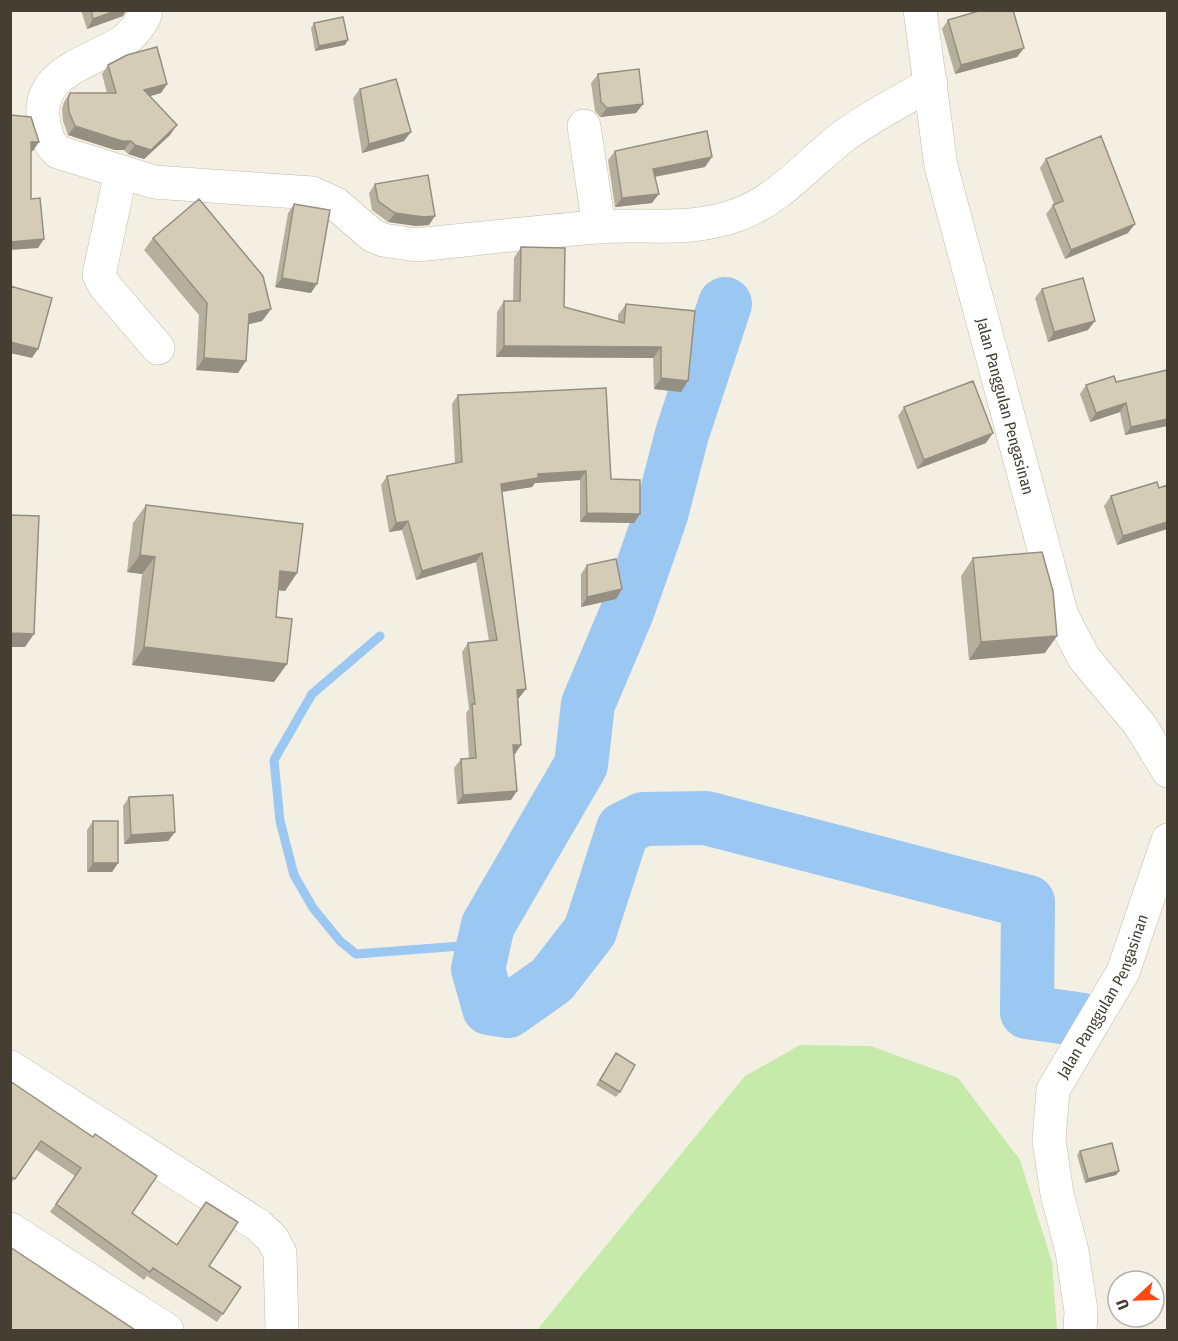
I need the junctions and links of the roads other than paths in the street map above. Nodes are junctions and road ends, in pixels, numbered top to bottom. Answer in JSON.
{"nodes":[{"id":1,"x":144,"y":10,"type":"edge"},
{"id":2,"x":920,"y":10,"type":"edge"},
{"id":3,"x":931,"y":84,"type":"junction"},
{"id":4,"x":584,"y":126,"type":"dead end"},
{"id":5,"x":121,"y":172,"type":"junction"},
{"id":6,"x":599,"y":227,"type":"junction"},
{"id":7,"x":158,"y":348,"type":"dead end"},
{"id":8,"x":1167,"y":771,"type":"edge"},
{"id":9,"x":1167,"y":840,"type":"edge"},
{"id":10,"x":10,"y":1067,"type":"edge"},
{"id":11,"x":10,"y":1229,"type":"edge"},
{"id":12,"x":167,"y":1330,"type":"edge"},
{"id":13,"x":282,"y":1330,"type":"edge"},
{"id":14,"x":1080,"y":1330,"type":"edge"}],
"edges":[{"from":1,"to":5,"type":"street"},
{"from":2,"to":3,"type":"street","name":"Jalan Panggulan Pengasinan"},
{"from":3,"to":6,"type":"street"},
{"from":3,"to":8,"type":"street","name":"Jalan Panggulan Pengasinan"},
{"from":4,"to":6,"type":"street"},
{"from":5,"to":6,"type":"street"},
{"from":5,"to":7,"type":"street"},
{"from":9,"to":14,"type":"street","name":"Jalan Panggulan Pengasinan"},
{"from":10,"to":13,"type":"street"},
{"from":11,"to":12,"type":"street"}]}
